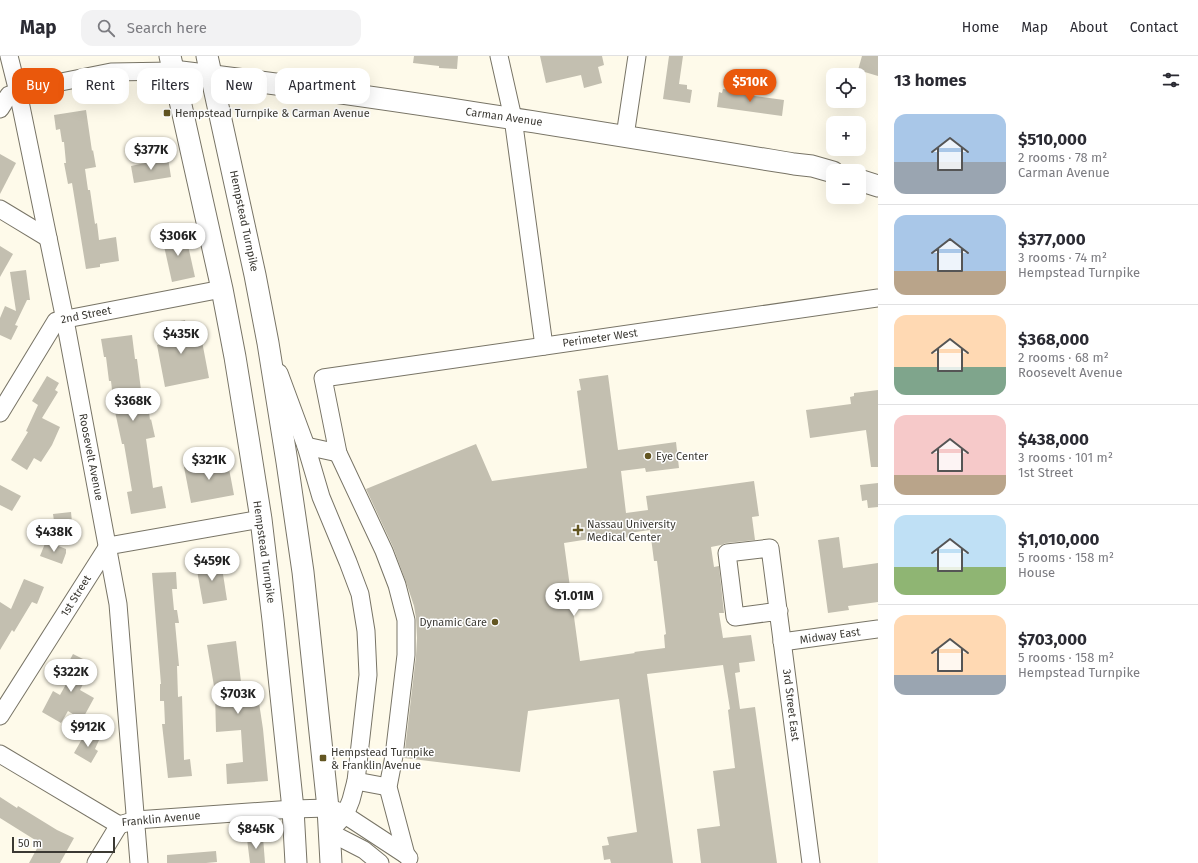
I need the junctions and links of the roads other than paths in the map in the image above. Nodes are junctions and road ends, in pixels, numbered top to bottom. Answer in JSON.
{"nodes":[{"id":1,"x":9,"y":56,"type":"edge"},
{"id":2,"x":499,"y":56,"type":"edge"},
{"id":3,"x":637,"y":56,"type":"edge"},
{"id":4,"x":171,"y":63,"type":"edge"},
{"id":5,"x":209,"y":66,"type":"edge"},
{"id":6,"x":12,"y":68,"type":"edge"},
{"id":7,"x":64,"y":81,"type":"edge"},
{"id":8,"x":12,"y":94,"type":"edge"},
{"id":9,"x":20,"y":104,"type":"edge"},
{"id":10,"x":0,"y":109,"type":"edge"},
{"id":11,"x":513,"y":118,"type":"junction"},
{"id":12,"x":625,"y":136,"type":"junction"},
{"id":13,"x":826,"y":170,"type":"edge"},
{"id":14,"x":866,"y":182,"type":"edge"},
{"id":15,"x":878,"y":186,"type":"edge"},
{"id":16,"x":0,"y":209,"type":"edge"},
{"id":17,"x":48,"y":238,"type":"junction"},
{"id":18,"x":222,"y":289,"type":"junction"},
{"id":19,"x":878,"y":298,"type":"edge"},
{"id":20,"x":65,"y":320,"type":"junction"},
{"id":21,"x":268,"y":343,"type":"junction"},
{"id":22,"x":544,"y":346,"type":"junction"},
{"id":23,"x":0,"y":413,"type":"edge"},
{"id":24,"x":306,"y":446,"type":"junction"},
{"id":25,"x":338,"y":453,"type":"junction"},
{"id":26,"x":261,"y":519,"type":"junction"},
{"id":27,"x":108,"y":546,"type":"junction"},
{"id":28,"x":779,"y":611,"type":"junction"},
{"id":29,"x":878,"y":629,"type":"edge"},
{"id":30,"x":782,"y":642,"type":"junction"},
{"id":31,"x":0,"y":716,"type":"edge"},
{"id":32,"x":0,"y":754,"type":"edge"},
{"id":33,"x":356,"y":781,"type":"junction"},
{"id":34,"x":388,"y":787,"type":"junction"},
{"id":35,"x":293,"y":809,"type":"junction"},
{"id":36,"x":336,"y":812,"type":"junction"},
{"id":37,"x":136,"y":820,"type":"junction"},
{"id":38,"x":119,"y":825,"type":"junction"},
{"id":39,"x":329,"y":832,"type":"junction"},
{"id":40,"x":410,"y":859,"type":"edge"},
{"id":41,"x":96,"y":863,"type":"edge"},
{"id":42,"x":139,"y":863,"type":"edge"},
{"id":43,"x":296,"y":863,"type":"edge"},
{"id":44,"x":331,"y":863,"type":"edge"},
{"id":45,"x":380,"y":863,"type":"edge"},
{"id":46,"x":811,"y":863,"type":"edge"}],
"edges":[{"from":1,"to":6,"type":"street","name":"Roosevelt Avenue"},
{"from":2,"to":11,"type":"street"},
{"from":3,"to":12,"type":"street"},
{"from":4,"to":5,"type":"main road","name":"Carman Avenue"},
{"from":4,"to":7,"type":"street"},
{"from":4,"to":18,"type":"main road","name":"Hempstead Turnpike"},
{"from":5,"to":11,"type":"main road","name":"Carman Avenue"},
{"from":5,"to":21,"type":"main road","name":"Hempstead Turnpike"},
{"from":8,"to":10,"type":"street"},
{"from":9,"to":17,"type":"street","name":"Roosevelt Avenue"},
{"from":11,"to":12,"type":"main road","name":"Carman Avenue"},
{"from":11,"to":22,"type":"street"},
{"from":12,"to":13,"type":"main road","name":"Carman Avenue"},
{"from":14,"to":15,"type":"main road"},
{"from":16,"to":17,"type":"street"},
{"from":17,"to":20,"type":"street","name":"Roosevelt Avenue"},
{"from":18,"to":20,"type":"street","name":"2nd Street"},
{"from":18,"to":26,"type":"main road","name":"Hempstead Turnpike"},
{"from":19,"to":22,"type":"street","name":"Perimeter West"},
{"from":20,"to":23,"type":"street","name":"2nd Street"},
{"from":20,"to":27,"type":"street","name":"Roosevelt Avenue"},
{"from":21,"to":24,"type":"street"},
{"from":21,"to":36,"type":"main road","name":"Hempstead Turnpike"},
{"from":22,"to":25,"type":"street","name":"Perimeter West"},
{"from":24,"to":25,"type":"street"},
{"from":24,"to":33,"type":"street"},
{"from":25,"to":34,"type":"street"},
{"from":26,"to":27,"type":"street"},
{"from":26,"to":35,"type":"main road","name":"Hempstead Turnpike"},
{"from":27,"to":31,"type":"street","name":"1st Street"},
{"from":27,"to":37,"type":"street","name":"Roosevelt Avenue"},
{"from":28,"to":28,"type":"street","name":"3rd Street East"},
{"from":28,"to":30,"type":"street","name":"3rd Street East"},
{"from":29,"to":30,"type":"street","name":"Midway East"},
{"from":30,"to":46,"type":"street","name":"3rd Street East"},
{"from":32,"to":38,"type":"street","name":"Franklin Avenue"},
{"from":33,"to":34,"type":"street"},
{"from":33,"to":36,"type":"street"},
{"from":34,"to":40,"type":"street"},
{"from":35,"to":36,"type":"street","name":"Franklin Avenue"},
{"from":35,"to":37,"type":"street","name":"Franklin Avenue"},
{"from":35,"to":43,"type":"main road","name":"Hempstead Turnpike"},
{"from":36,"to":39,"type":"main road","name":"Hempstead Turnpike"},
{"from":36,"to":40,"type":"street"},
{"from":37,"to":38,"type":"street","name":"Franklin Avenue"},
{"from":37,"to":42,"type":"street","name":"Roosevelt Avenue"},
{"from":38,"to":41,"type":"street"},
{"from":39,"to":44,"type":"main road","name":"Hempstead Turnpike"},
{"from":39,"to":45,"type":"street"}]}
